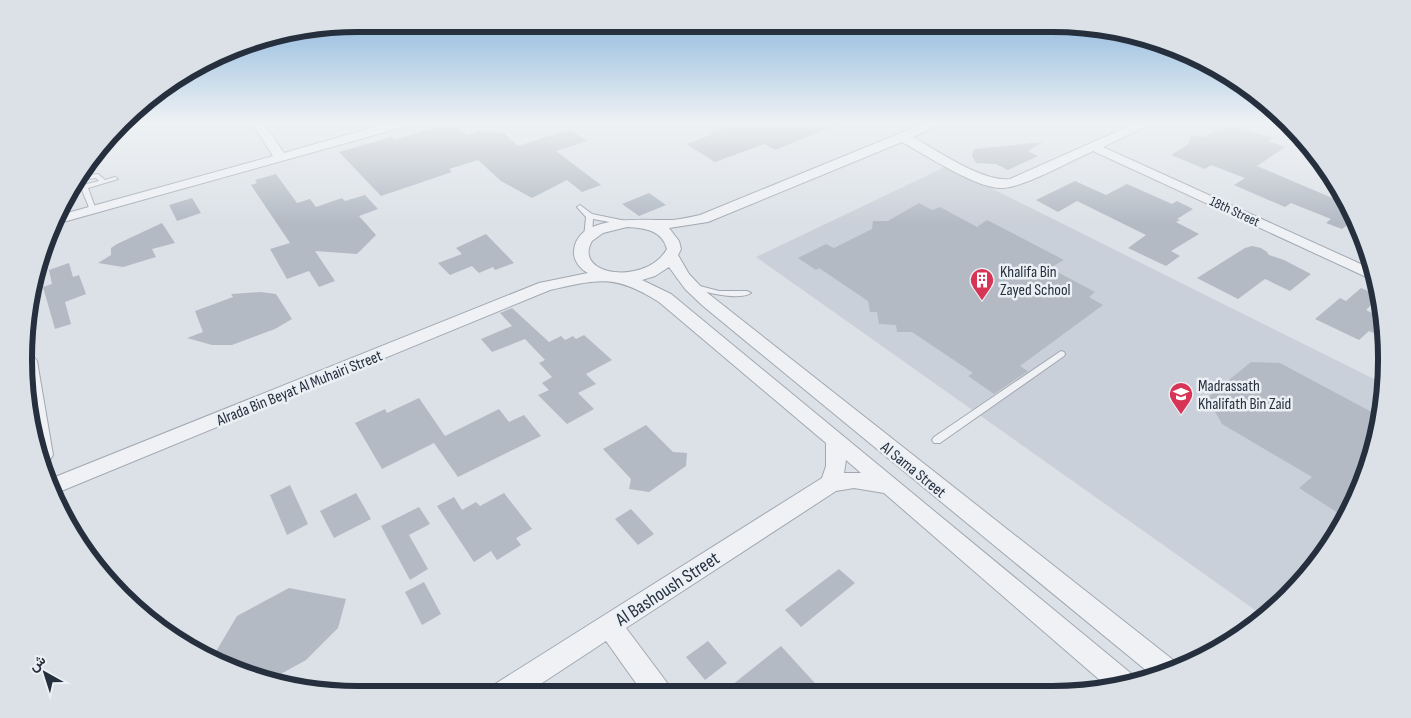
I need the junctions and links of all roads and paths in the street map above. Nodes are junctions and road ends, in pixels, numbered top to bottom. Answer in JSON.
{"nodes":[{"id":1,"x":286,"y":157,"type":"edge"},
{"id":2,"x":855,"y":157,"type":"edge"},
{"id":3,"x":939,"y":157,"type":"edge"},
{"id":4,"x":1072,"y":157,"type":"edge"},
{"id":5,"x":1115,"y":157,"type":"edge"},
{"id":6,"x":281,"y":158,"type":"joint"},
{"id":7,"x":89,"y":177,"type":"edge"},
{"id":8,"x":115,"y":179,"type":"dead end"},
{"id":9,"x":104,"y":182,"type":"junction"},
{"id":10,"x":84,"y":187,"type":"joint"},
{"id":11,"x":580,"y":208,"type":"dead end"},
{"id":12,"x":93,"y":210,"type":"junction"},
{"id":13,"x":590,"y":216,"type":"junction"},
{"id":14,"x":65,"y":218,"type":"edge"},
{"id":15,"x":703,"y":219,"type":"junction"},
{"id":16,"x":626,"y":223,"type":"junction"},
{"id":17,"x":647,"y":224,"type":"junction"},
{"id":18,"x":588,"y":237,"type":"junction"},
{"id":19,"x":673,"y":253,"type":"junction"},
{"id":20,"x":581,"y":256,"type":"junction"},
{"id":21,"x":1366,"y":272,"type":"edge"},
{"id":22,"x":615,"y":276,"type":"junction"},
{"id":23,"x":690,"y":285,"type":"junction"},
{"id":24,"x":546,"y":286,"type":"junction"},
{"id":25,"x":747,"y":293,"type":"dead end"},
{"id":26,"x":1061,"y":354,"type":"dead end"},
{"id":27,"x":836,"y":440,"type":"junction"},
{"id":28,"x":937,"y":440,"type":"dead end"},
{"id":29,"x":831,"y":483,"type":"junction"},
{"id":30,"x":57,"y":485,"type":"edge"},
{"id":31,"x":889,"y":485,"type":"junction"},
{"id":32,"x":609,"y":626,"type":"junction"},
{"id":33,"x":1161,"y":667,"type":"edge"},
{"id":34,"x":1118,"y":679,"type":"edge"},
{"id":35,"x":515,"y":686,"type":"edge"},
{"id":36,"x":654,"y":686,"type":"edge"}],
"edges":[{"from":1,"to":6,"type":"street"},
{"from":2,"to":15,"type":"street"},
{"from":3,"to":4,"type":"street"},
{"from":5,"to":21,"type":"street","name":"18th Street"},
{"from":6,"to":12,"type":"street"},
{"from":7,"to":9,"type":"lane"},
{"from":8,"to":9,"type":"lane"},
{"from":9,"to":10,"type":"lane"},
{"from":10,"to":12,"type":"lane"},
{"from":11,"to":13,"type":"lane"},
{"from":12,"to":14,"type":"street"},
{"from":13,"to":16,"type":"lane"},
{"from":13,"to":18,"type":"lane"},
{"from":15,"to":17,"type":"street"},
{"from":15,"to":19,"type":"street"},
{"from":16,"to":17,"type":"street"},
{"from":16,"to":18,"type":"street"},
{"from":17,"to":19,"type":"street"},
{"from":18,"to":20,"type":"street"},
{"from":19,"to":22,"type":"street"},
{"from":19,"to":23,"type":"street","name":"Al Sama Street"},
{"from":20,"to":22,"type":"street"},
{"from":20,"to":24,"type":"street","name":"Alrada Bin Beyat Al Muhairi Street"},
{"from":22,"to":24,"type":"street","name":"Alrada Bin Beyat Al Muhairi Street"},
{"from":22,"to":27,"type":"street","name":"Al Sama Street"},
{"from":23,"to":25,"type":"lane"},
{"from":23,"to":33,"type":"street","name":"Al Sama Street"},
{"from":24,"to":30,"type":"street","name":"Alrada Bin Beyat Al Muhairi Street"},
{"from":26,"to":28,"type":"lane"},
{"from":27,"to":29,"type":"street"},
{"from":27,"to":31,"type":"street","name":"Al Sama Street"},
{"from":29,"to":31,"type":"street","name":"Al Bashoush Street"},
{"from":29,"to":32,"type":"street","name":"Al Bashoush Street"},
{"from":31,"to":34,"type":"street","name":"Al Sama Street"},
{"from":32,"to":35,"type":"street","name":"Al Bashoush Street"},
{"from":32,"to":36,"type":"street"}]}
